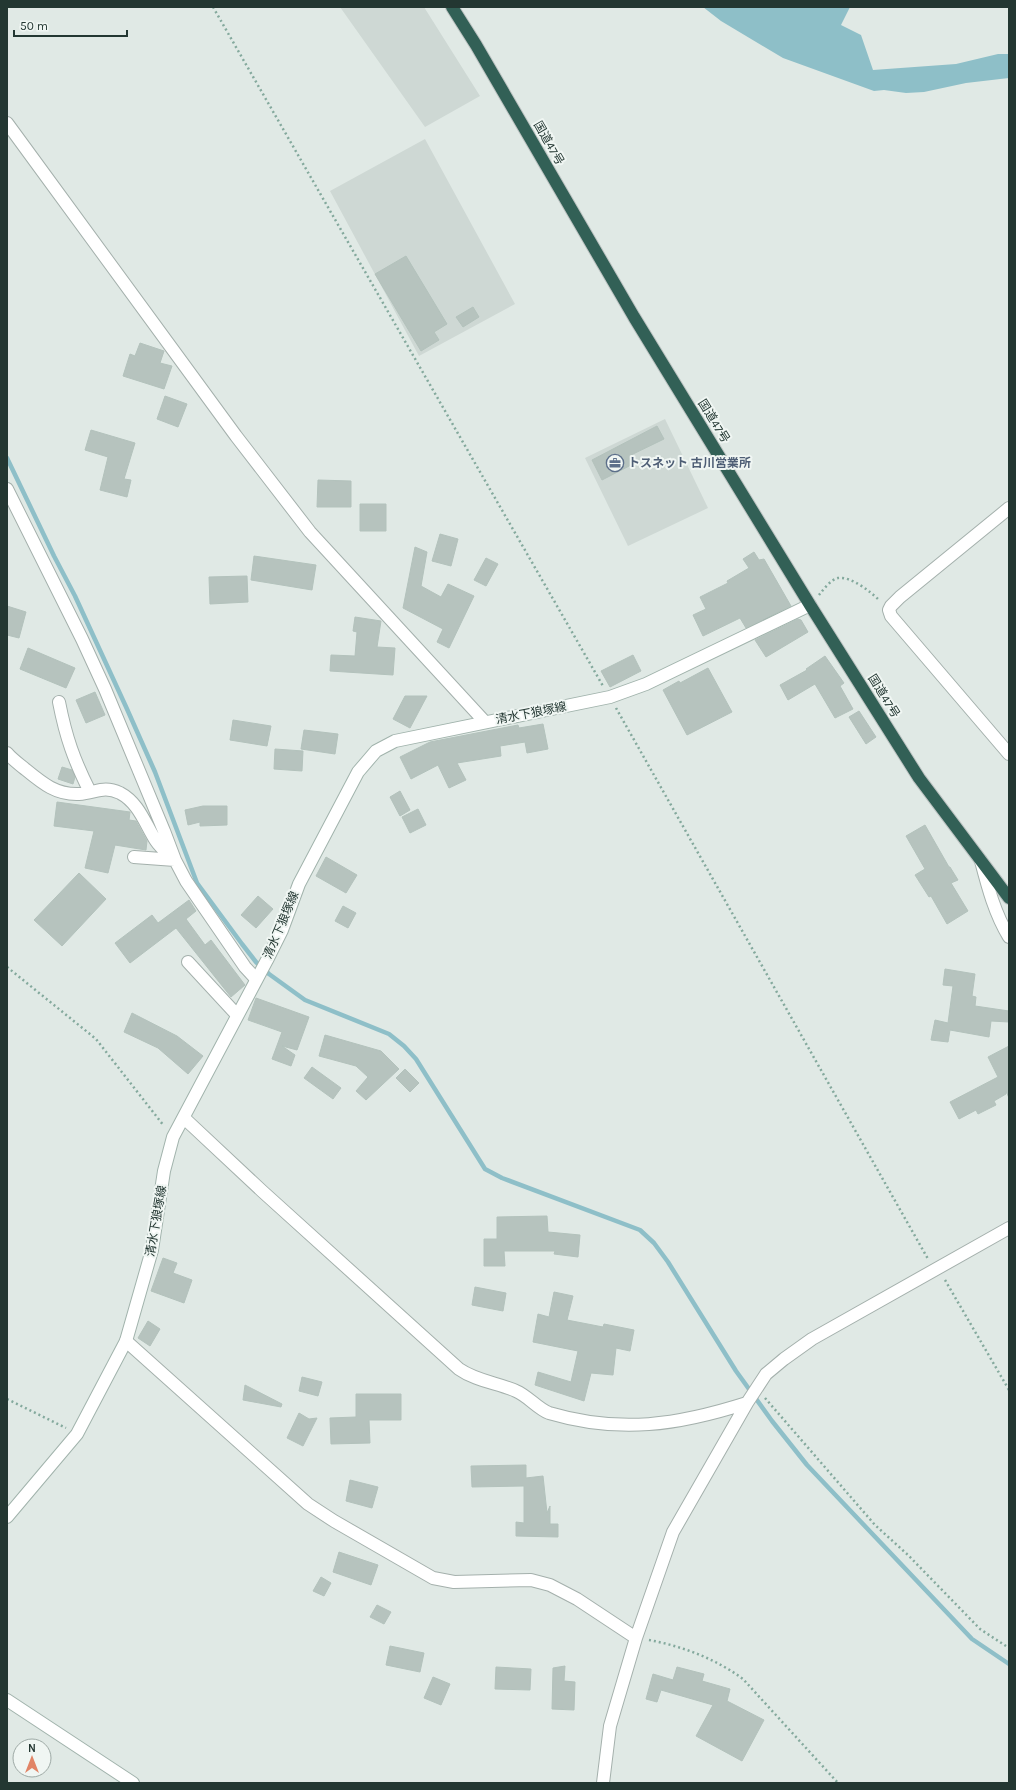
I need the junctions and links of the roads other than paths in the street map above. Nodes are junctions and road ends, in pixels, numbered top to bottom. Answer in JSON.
{"nodes":[{"id":1,"x":452,"y":7,"type":"edge"},
{"id":2,"x":7,"y":123,"type":"edge"},
{"id":3,"x":7,"y":489,"type":"edge"},
{"id":4,"x":1007,"y":510,"type":"edge"},
{"id":5,"x":810,"y":605,"type":"junction"},
{"id":6,"x":59,"y":702,"type":"dead end"},
{"id":7,"x":485,"y":722,"type":"junction"},
{"id":8,"x":7,"y":753,"type":"edge"},
{"id":9,"x":1009,"y":754,"type":"edge"},
{"id":10,"x":90,"y":792,"type":"junction"},
{"id":11,"x":134,"y":857,"type":"dead end"},
{"id":12,"x":175,"y":860,"type":"junction"},
{"id":13,"x":981,"y":861,"type":"junction"},
{"id":14,"x":1009,"y":898,"type":"edge"},
{"id":15,"x":1009,"y":937,"type":"edge"},
{"id":16,"x":188,"y":962,"type":"dead end"},
{"id":17,"x":258,"y":977,"type":"junction"},
{"id":18,"x":237,"y":1015,"type":"junction"},
{"id":19,"x":184,"y":1118,"type":"junction"},
{"id":20,"x":1009,"y":1228,"type":"edge"},
{"id":21,"x":126,"y":1341,"type":"junction"},
{"id":22,"x":752,"y":1395,"type":"junction"},
{"id":23,"x":7,"y":1516,"type":"edge"},
{"id":24,"x":636,"y":1638,"type":"junction"},
{"id":25,"x":7,"y":1700,"type":"edge"},
{"id":26,"x":133,"y":1783,"type":"edge"},
{"id":27,"x":603,"y":1783,"type":"edge"}],
"edges":[{"from":1,"to":5,"type":"highway","name":"国道47号"},
{"from":2,"to":7,"type":"street"},
{"from":3,"to":12,"type":"street"},
{"from":4,"to":9,"type":"street"},
{"from":5,"to":7,"type":"street","name":"清水下狼塚線"},
{"from":5,"to":13,"type":"highway","name":"国道47号"},
{"from":6,"to":10,"type":"street"},
{"from":7,"to":17,"type":"street","name":"清水下狼塚線"},
{"from":8,"to":10,"type":"street"},
{"from":10,"to":12,"type":"street"},
{"from":11,"to":12,"type":"street"},
{"from":12,"to":17,"type":"street"},
{"from":13,"to":14,"type":"highway","name":"国道47号"},
{"from":13,"to":15,"type":"street"},
{"from":16,"to":18,"type":"street"},
{"from":17,"to":18,"type":"street","name":"清水下狼塚線"},
{"from":18,"to":19,"type":"street","name":"清水下狼塚線"},
{"from":19,"to":21,"type":"street","name":"清水下狼塚線"},
{"from":19,"to":22,"type":"street"},
{"from":20,"to":22,"type":"street"},
{"from":21,"to":23,"type":"street","name":"清水下狼塚線"},
{"from":21,"to":24,"type":"street"},
{"from":22,"to":24,"type":"street"},
{"from":24,"to":27,"type":"street"},
{"from":25,"to":26,"type":"street"}]}
